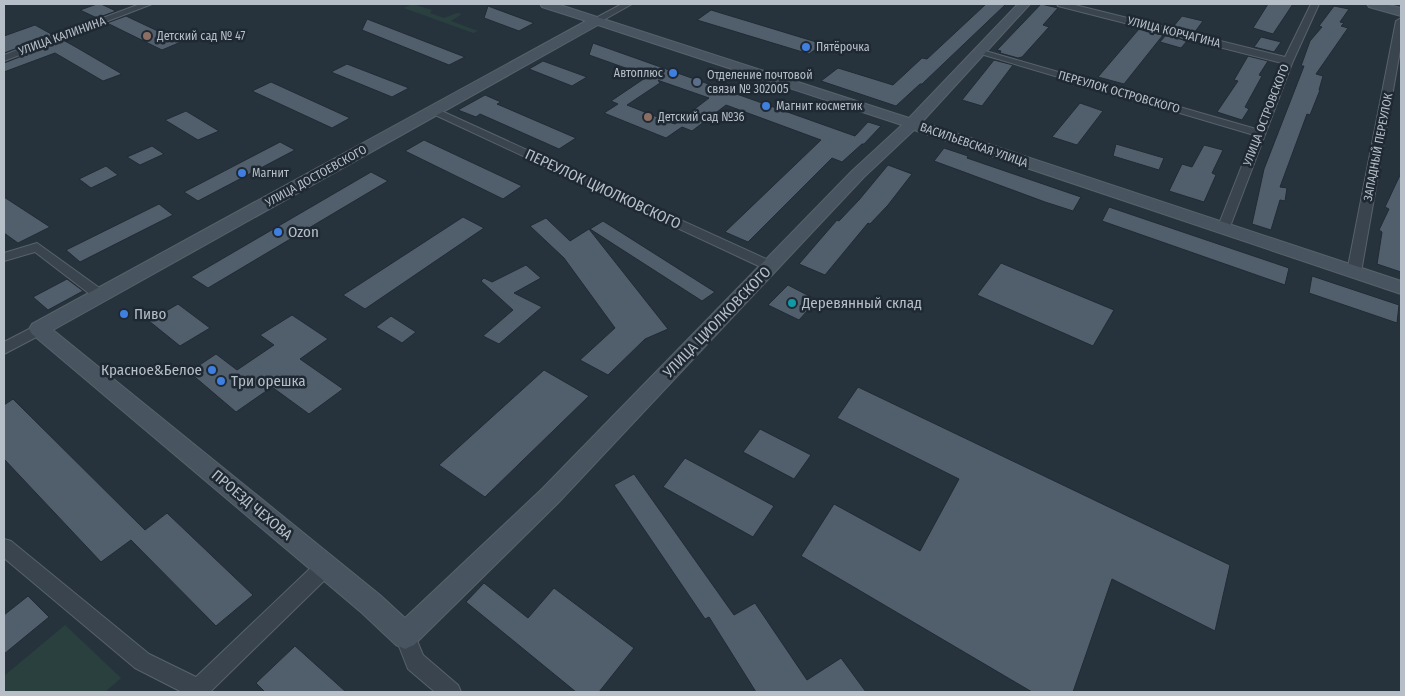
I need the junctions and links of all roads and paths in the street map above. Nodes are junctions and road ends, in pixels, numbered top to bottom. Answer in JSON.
{"nodes":[{"id":1,"x":148,"y":4,"type":"edge"},
{"id":2,"x":546,"y":4,"type":"edge"},
{"id":3,"x":628,"y":4,"type":"edge"},
{"id":4,"x":1024,"y":4,"type":"edge"},
{"id":5,"x":1061,"y":4,"type":"edge"},
{"id":6,"x":1315,"y":4,"type":"edge"},
{"id":7,"x":1373,"y":4,"type":"edge"},
{"id":8,"x":1401,"y":12,"type":"edge"},
{"id":9,"x":597,"y":20,"type":"junction"},
{"id":10,"x":1401,"y":21,"type":"edge"},
{"id":11,"x":979,"y":52,"type":"junction"},
{"id":12,"x":4,"y":58,"type":"edge"},
{"id":13,"x":1288,"y":61,"type":"junction"},
{"id":14,"x":435,"y":111,"type":"junction"},
{"id":15,"x":912,"y":124,"type":"junction"},
{"id":16,"x":1259,"y":133,"type":"junction"},
{"id":17,"x":1223,"y":229,"type":"junction"},
{"id":18,"x":4,"y":258,"type":"edge"},
{"id":19,"x":770,"y":266,"type":"junction"},
{"id":20,"x":1354,"y":272,"type":"junction"},
{"id":21,"x":1401,"y":288,"type":"edge"},
{"id":22,"x":100,"y":295,"type":"junction"},
{"id":23,"x":39,"y":329,"type":"junction"},
{"id":24,"x":4,"y":349,"type":"edge"},
{"id":25,"x":4,"y":547,"type":"edge"},
{"id":26,"x":326,"y":566,"type":"junction"},
{"id":27,"x":405,"y":636,"type":"junction"},
{"id":28,"x":200,"y":690,"type":"edge"},
{"id":29,"x":451,"y":692,"type":"edge"}],
"edges":[{"from":1,"to":12,"type":"street","name":"УЛИЦА КАЛИНИНА"},
{"from":2,"to":9,"type":"street","name":"ВАСИЛЬЕВСКАЯ УЛИЦА"},
{"from":3,"to":9,"type":"street","name":"УЛИЦА ДОСТОЕВСКОГО"},
{"from":4,"to":11,"type":"street","name":"УЛИЦА ЦИОЛКОВСКОГО"},
{"from":5,"to":13,"type":"street","name":"УЛИЦА КОРЧАГИНА"},
{"from":6,"to":13,"type":"street","name":"УЛИЦА ОСТРОВСКОГО"},
{"from":7,"to":8,"type":"street"},
{"from":9,"to":14,"type":"street","name":"УЛИЦА ДОСТОЕВСКОГО"},
{"from":9,"to":15,"type":"street","name":"ВАСИЛЬЕВСКАЯ УЛИЦА"},
{"from":10,"to":20,"type":"street","name":"ЗАПАДНЫЙ ПЕРЕУЛОК"},
{"from":11,"to":15,"type":"street","name":"УЛИЦА ЦИОЛКОВСКОГО"},
{"from":11,"to":16,"type":"street","name":"ПЕРЕУЛОК ОСТРОВСКОГО"},
{"from":13,"to":16,"type":"street","name":"УЛИЦА ОСТРОВСКОГО"},
{"from":14,"to":19,"type":"street","name":"ПЕРЕУЛОК ЦИОЛКОВСКОГО"},
{"from":14,"to":22,"type":"street","name":"УЛИЦА ДОСТОЕВСКОГО"},
{"from":15,"to":17,"type":"street","name":"ВАСИЛЬЕВСКАЯ УЛИЦА"},
{"from":15,"to":19,"type":"street","name":"УЛИЦА ЦИОЛКОВСКОГО"},
{"from":16,"to":17,"type":"street","name":"УЛИЦА ОСТРОВСКОГО"},
{"from":17,"to":20,"type":"street","name":"ВАСИЛЬЕВСКАЯ УЛИЦА"},
{"from":18,"to":22,"type":"street"},
{"from":19,"to":27,"type":"street","name":"УЛИЦА ЦИОЛКОВСКОГО"},
{"from":20,"to":21,"type":"street","name":"ВАСИЛЬЕВСКАЯ УЛИЦА"},
{"from":22,"to":23,"type":"street","name":"УЛИЦА ДОСТОЕВСКОГО"},
{"from":23,"to":24,"type":"street","name":"УЛИЦА ДОСТОЕВСКОГО"},
{"from":23,"to":26,"type":"street","name":"ПРОЕЗД ЧЕХОВА"},
{"from":25,"to":28,"type":"street"},
{"from":26,"to":27,"type":"street","name":"ПРОЕЗД ЧЕХОВА"},
{"from":26,"to":28,"type":"street"},
{"from":27,"to":29,"type":"street","name":"ПРОЕЗД ЧЕХОВА"}]}
